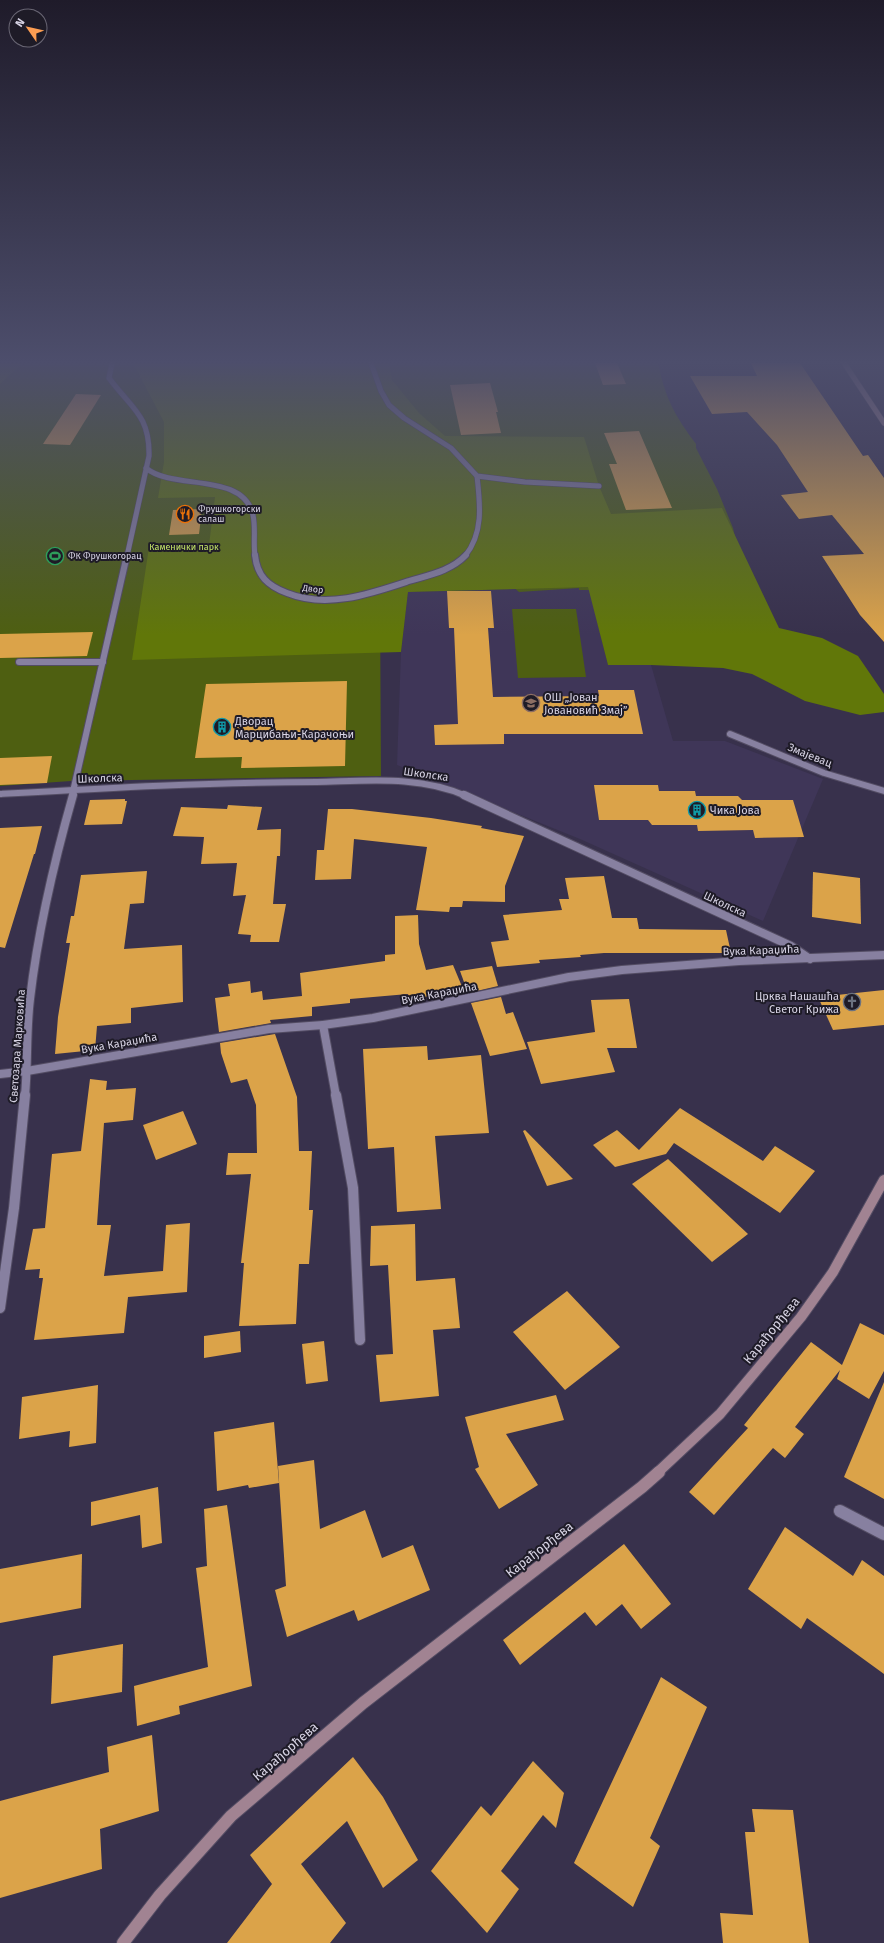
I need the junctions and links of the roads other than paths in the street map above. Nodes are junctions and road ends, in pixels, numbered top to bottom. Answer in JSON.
{"nodes":[{"id":1,"x":148,"y":454,"type":"edge"},
{"id":2,"x":456,"y":454,"type":"edge"},
{"id":3,"x":146,"y":468,"type":"junction"},
{"id":4,"x":477,"y":476,"type":"junction"},
{"id":5,"x":599,"y":486,"type":"dead end"},
{"id":6,"x":19,"y":662,"type":"dead end"},
{"id":7,"x":103,"y":662,"type":"junction"},
{"id":8,"x":730,"y":734,"type":"dead end"},
{"id":9,"x":74,"y":790,"type":"junction"},
{"id":10,"x":884,"y":791,"type":"edge"},
{"id":11,"x":0,"y":794,"type":"edge"},
{"id":12,"x":884,"y":955,"type":"edge"},
{"id":13,"x":810,"y":960,"type":"junction"},
{"id":14,"x":323,"y":1025,"type":"junction"},
{"id":15,"x":27,"y":1072,"type":"junction"},
{"id":16,"x":0,"y":1074,"type":"edge"},
{"id":17,"x":884,"y":1180,"type":"edge"},
{"id":18,"x":0,"y":1308,"type":"edge"},
{"id":19,"x":360,"y":1340,"type":"dead end"},
{"id":20,"x":840,"y":1510,"type":"dead end"},
{"id":21,"x":884,"y":1534,"type":"edge"},
{"id":22,"x":123,"y":1943,"type":"edge"}],
"edges":[{"from":1,"to":3,"type":"street"},
{"from":2,"to":4,"type":"street"},
{"from":3,"to":4,"type":"street","name":"Двор"},
{"from":3,"to":7,"type":"street"},
{"from":4,"to":5,"type":"street"},
{"from":6,"to":7,"type":"street"},
{"from":7,"to":9,"type":"street"},
{"from":8,"to":10,"type":"street","name":"Змајевац"},
{"from":9,"to":11,"type":"street","name":"Школска"},
{"from":9,"to":13,"type":"street","name":"Школска"},
{"from":9,"to":15,"type":"street","name":"Светозара Марковића"},
{"from":12,"to":13,"type":"street","name":"Вука Караџића"},
{"from":13,"to":14,"type":"street","name":"Вука Караџића"},
{"from":14,"to":15,"type":"street","name":"Вука Караџића"},
{"from":14,"to":19,"type":"street"},
{"from":15,"to":16,"type":"street","name":"Вука Караџића"},
{"from":15,"to":18,"type":"street","name":"Светозара Марковића"},
{"from":17,"to":22,"type":"main road","name":"Карађорђева"},
{"from":20,"to":21,"type":"street"}]}
